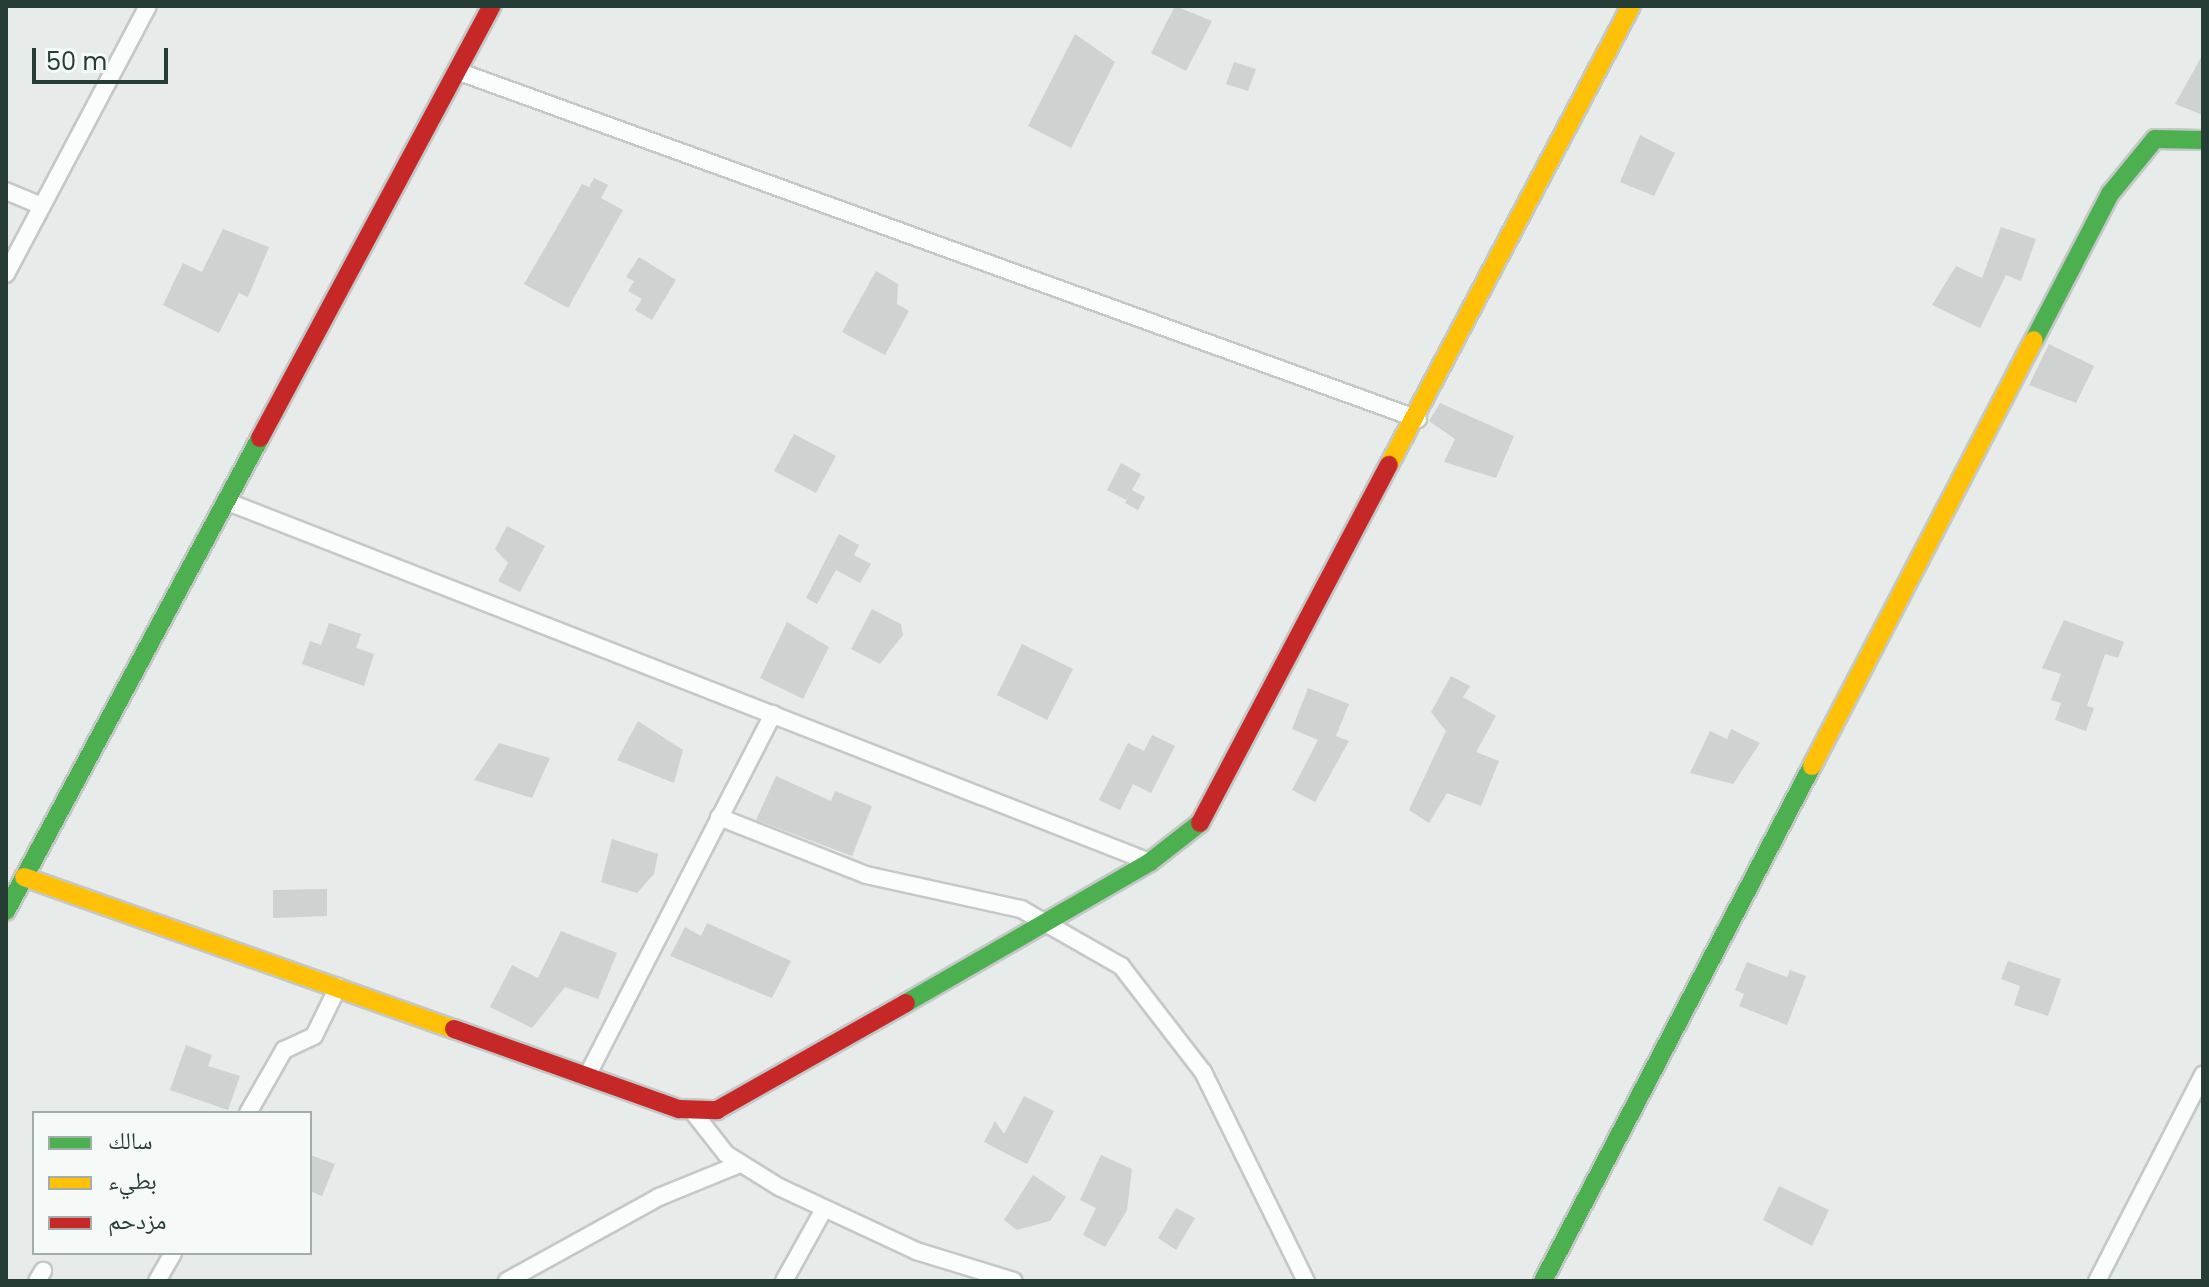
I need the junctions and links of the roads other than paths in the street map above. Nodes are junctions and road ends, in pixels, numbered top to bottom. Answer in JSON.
{"nodes":[{"id":1,"x":148,"y":6,"type":"edge"},
{"id":2,"x":492,"y":6,"type":"edge"},
{"id":3,"x":1631,"y":6,"type":"edge"},
{"id":4,"x":457,"y":71,"type":"junction"},
{"id":5,"x":2203,"y":140,"type":"edge"},
{"id":6,"x":6,"y":191,"type":"edge"},
{"id":7,"x":42,"y":206,"type":"junction"},
{"id":8,"x":6,"y":274,"type":"edge"},
{"id":9,"x":1418,"y":419,"type":"junction"},
{"id":10,"x":228,"y":502,"type":"junction"},
{"id":11,"x":773,"y":714,"type":"junction"},
{"id":12,"x":719,"y":817,"type":"junction"},
{"id":13,"x":1150,"y":862,"type":"junction"},
{"id":14,"x":24,"y":877,"type":"junction"},
{"id":15,"x":6,"y":911,"type":"edge"},
{"id":16,"x":1049,"y":919,"type":"junction"},
{"id":17,"x":338,"y":987,"type":"junction"},
{"id":18,"x":2203,"y":1075,"type":"edge"},
{"id":19,"x":587,"y":1076,"type":"junction"},
{"id":20,"x":249,"y":1111,"type":"edge"},
{"id":21,"x":693,"y":1112,"type":"junction"},
{"id":22,"x":740,"y":1164,"type":"junction"},
{"id":23,"x":824,"y":1209,"type":"junction"},
{"id":24,"x":172,"y":1255,"type":"edge"},
{"id":25,"x":960,"y":1274,"type":"edge"},
{"id":26,"x":513,"y":1280,"type":"edge"},
{"id":27,"x":157,"y":1281,"type":"edge"},
{"id":28,"x":784,"y":1281,"type":"edge"},
{"id":29,"x":1014,"y":1281,"type":"edge"},
{"id":30,"x":1306,"y":1281,"type":"edge"},
{"id":31,"x":1543,"y":1281,"type":"edge"},
{"id":32,"x":2097,"y":1281,"type":"edge"}],
"edges":[{"from":1,"to":7,"type":"street"},
{"from":2,"to":4,"type":"street"},
{"from":3,"to":9,"type":"street"},
{"from":4,"to":9,"type":"street"},
{"from":4,"to":10,"type":"street"},
{"from":5,"to":31,"type":"street"},
{"from":6,"to":7,"type":"street"},
{"from":7,"to":8,"type":"street"},
{"from":9,"to":13,"type":"street"},
{"from":10,"to":11,"type":"street"},
{"from":10,"to":14,"type":"street"},
{"from":11,"to":12,"type":"street"},
{"from":11,"to":13,"type":"street"},
{"from":12,"to":16,"type":"street"},
{"from":12,"to":19,"type":"street"},
{"from":13,"to":16,"type":"street"},
{"from":14,"to":15,"type":"street"},
{"from":14,"to":17,"type":"street"},
{"from":16,"to":21,"type":"street"},
{"from":16,"to":30,"type":"street"},
{"from":17,"to":19,"type":"street"},
{"from":17,"to":20,"type":"street"},
{"from":18,"to":32,"type":"street"},
{"from":19,"to":21,"type":"street"},
{"from":21,"to":22,"type":"street"},
{"from":22,"to":23,"type":"street"},
{"from":22,"to":26,"type":"street"},
{"from":23,"to":25,"type":"street"},
{"from":23,"to":28,"type":"street"},
{"from":24,"to":27,"type":"street"},
{"from":25,"to":29,"type":"street"}]}
